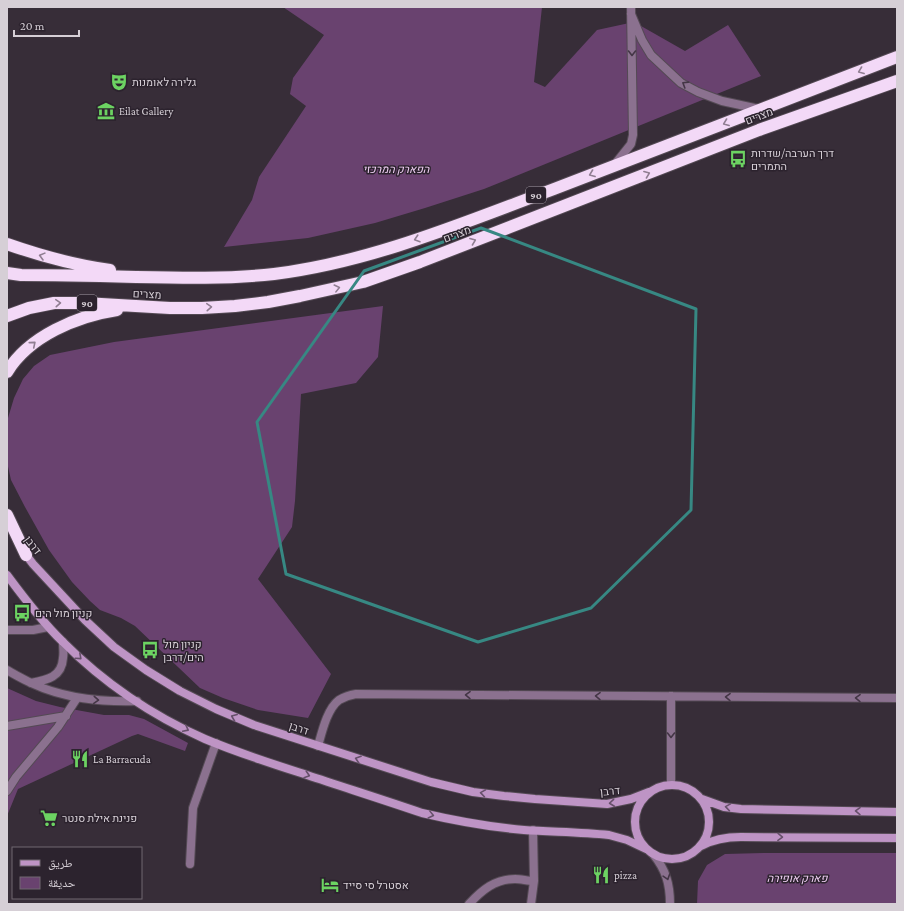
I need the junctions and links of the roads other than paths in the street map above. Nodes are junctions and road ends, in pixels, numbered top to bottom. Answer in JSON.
{"nodes":[{"id":1,"x":631,"y":11,"type":"edge"},
{"id":2,"x":897,"y":58,"type":"edge"},
{"id":3,"x":897,"y":81,"type":"edge"},
{"id":4,"x":761,"y":110,"type":"junction"},
{"id":5,"x":613,"y":166,"type":"junction"},
{"id":6,"x":7,"y":244,"type":"edge"},
{"id":7,"x":7,"y":273,"type":"edge"},
{"id":8,"x":162,"y":278,"type":"junction"},
{"id":9,"x":170,"y":308,"type":"junction"},
{"id":10,"x":7,"y":316,"type":"edge"},
{"id":11,"x":7,"y":372,"type":"edge"},
{"id":12,"x":7,"y":515,"type":"edge"},
{"id":13,"x":7,"y":530,"type":"edge"},
{"id":14,"x":26,"y":555,"type":"junction"},
{"id":15,"x":7,"y":575,"type":"edge"},
{"id":16,"x":48,"y":627,"type":"junction"},
{"id":17,"x":7,"y":630,"type":"edge"},
{"id":18,"x":63,"y":642,"type":"junction"},
{"id":19,"x":7,"y":670,"type":"edge"},
{"id":20,"x":31,"y":683,"type":"junction"},
{"id":21,"x":671,"y":696,"type":"junction"},
{"id":22,"x":77,"y":698,"type":"junction"},
{"id":23,"x":897,"y":698,"type":"edge"},
{"id":24,"x":137,"y":701,"type":"junction"},
{"id":25,"x":66,"y":716,"type":"junction"},
{"id":26,"x":7,"y":726,"type":"edge"},
{"id":27,"x":216,"y":743,"type":"junction"},
{"id":28,"x":318,"y":746,"type":"junction"},
{"id":29,"x":16,"y":777,"type":"junction"},
{"id":30,"x":7,"y":780,"type":"edge"},
{"id":31,"x":671,"y":784,"type":"junction"},
{"id":32,"x":7,"y":791,"type":"edge"},
{"id":33,"x":649,"y":792,"type":"junction"},
{"id":34,"x":702,"y":799,"type":"junction"},
{"id":35,"x":897,"y":812,"type":"edge"},
{"id":36,"x":533,"y":830,"type":"junction"},
{"id":37,"x":897,"y":838,"type":"edge"},
{"id":38,"x":699,"y":848,"type":"junction"},
{"id":39,"x":646,"y":849,"type":"junction"},
{"id":40,"x":653,"y":854,"type":"junction"},
{"id":41,"x":190,"y":864,"type":"dead end"},
{"id":42,"x":534,"y":881,"type":"junction"},
{"id":43,"x":469,"y":904,"type":"edge"},
{"id":44,"x":531,"y":904,"type":"edge"},
{"id":45,"x":670,"y":904,"type":"edge"}],
"edges":[{"from":4,"to":1,"type":"street","one_way":true},
{"from":1,"to":5,"type":"street","one_way":true},
{"from":2,"to":4,"type":"highway","name":"מצרים","number":"90","one_way":true},
{"from":9,"to":3,"type":"highway","name":"מצרים","number":"90","one_way":true},
{"from":4,"to":5,"type":"highway","name":"מצרים","number":"90","one_way":true},
{"from":5,"to":8,"type":"highway","name":"מצרים","number":"90","one_way":true},
{"from":8,"to":6,"type":"highway","one_way":true},
{"from":7,"to":8,"type":"highway","name":"מצרים","number":"90"},
{"from":10,"to":9,"type":"highway","name":"מצרים","number":"90","one_way":true},
{"from":11,"to":9,"type":"highway","one_way":true},
{"from":12,"to":14,"type":"highway"},
{"from":13,"to":14,"type":"street","name":"דרבן"},
{"from":28,"to":14,"type":"street","name":"דרבן","one_way":true},
{"from":15,"to":16,"type":"street"},
{"from":16,"to":17,"type":"street"},
{"from":16,"to":18,"type":"street"},
{"from":18,"to":20,"type":"street"},
{"from":18,"to":24,"type":"street","one_way":true},
{"from":19,"to":20,"type":"street"},
{"from":20,"to":22,"type":"street"},
{"from":23,"to":21,"type":"street","one_way":true},
{"from":21,"to":28,"type":"street","one_way":true},
{"from":21,"to":31,"type":"street","one_way":true},
{"from":22,"to":24,"type":"street","one_way":true},
{"from":22,"to":25,"type":"street"},
{"from":24,"to":27,"type":"street","one_way":true},
{"from":25,"to":26,"type":"street"},
{"from":25,"to":29,"type":"street"},
{"from":27,"to":36,"type":"street","one_way":true},
{"from":27,"to":41,"type":"street"},
{"from":33,"to":28,"type":"street","name":"דרבן","one_way":true},
{"from":29,"to":30,"type":"street"},
{"from":29,"to":32,"type":"street"},
{"from":31,"to":33,"type":"street"},
{"from":31,"to":34,"type":"street"},
{"from":33,"to":39,"type":"street"},
{"from":35,"to":34,"type":"street","one_way":true},
{"from":34,"to":38,"type":"street"},
{"from":36,"to":39,"type":"street"},
{"from":36,"to":42,"type":"street"},
{"from":38,"to":37,"type":"street","one_way":true},
{"from":38,"to":40,"type":"street"},
{"from":39,"to":40,"type":"street"},
{"from":40,"to":45,"type":"street","one_way":true},
{"from":42,"to":43,"type":"street"},
{"from":42,"to":44,"type":"street"}]}
